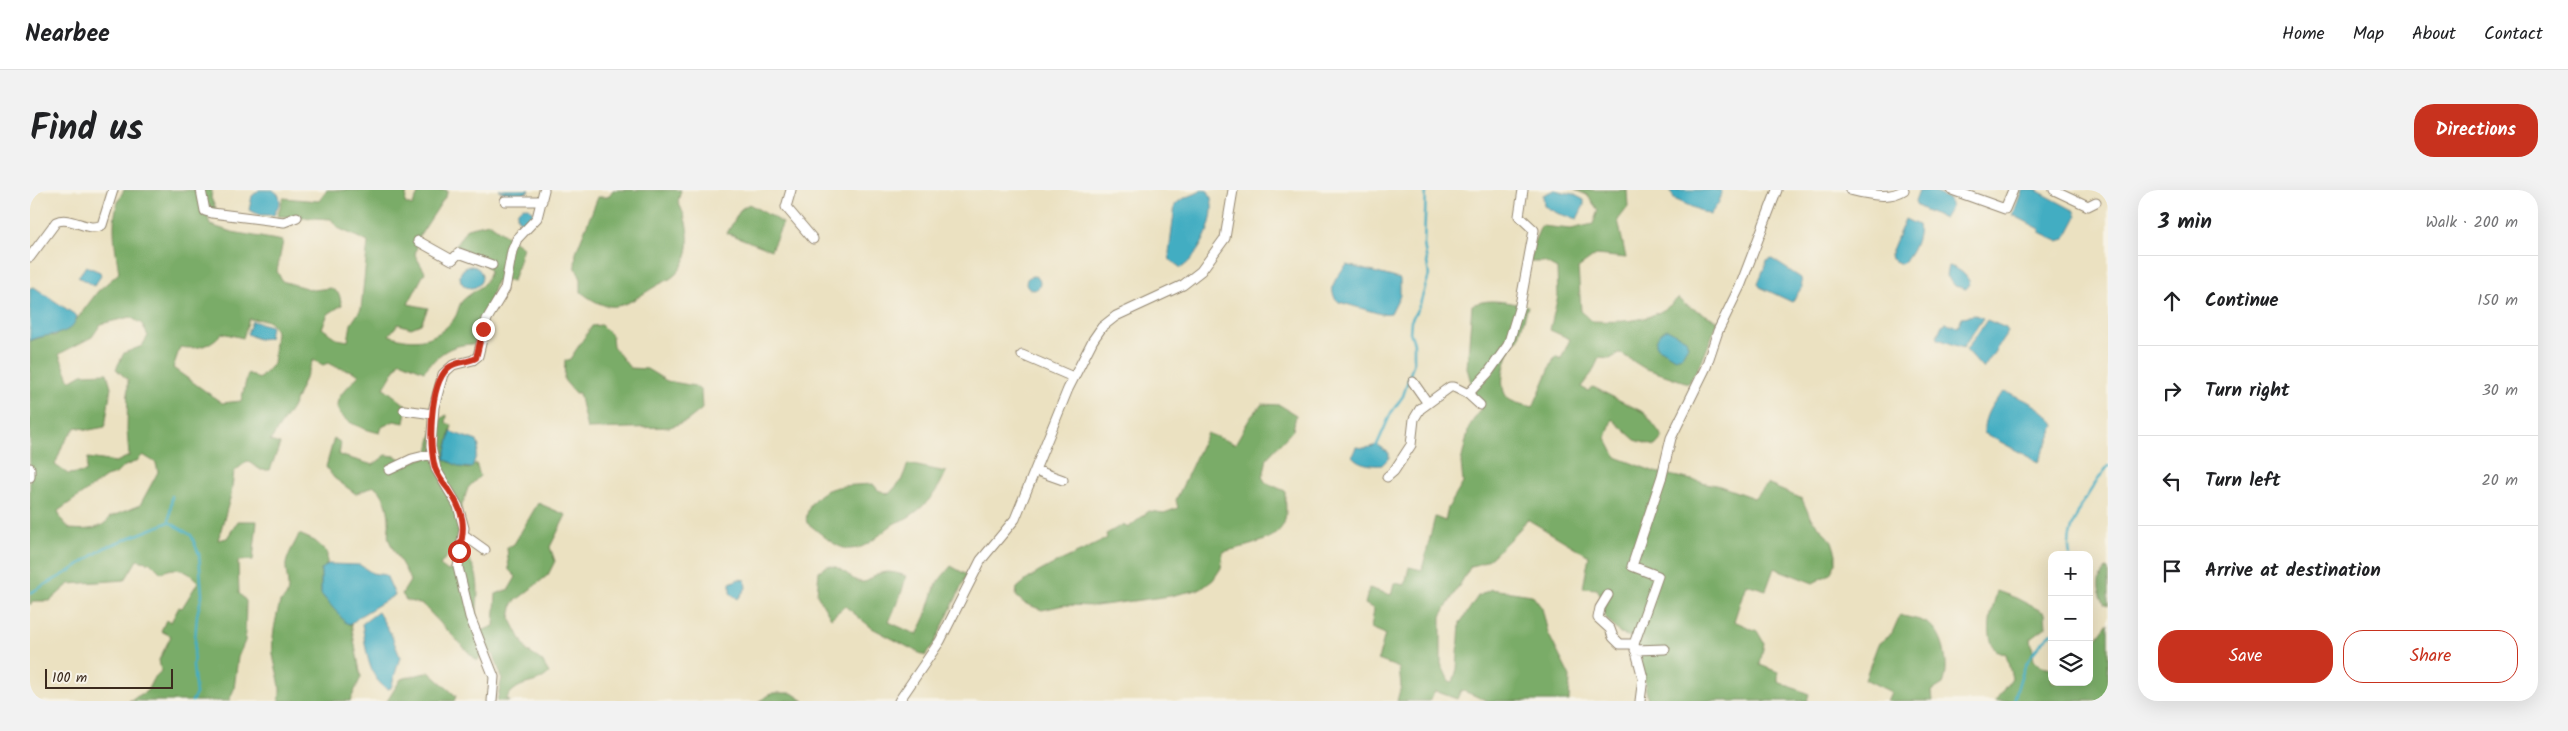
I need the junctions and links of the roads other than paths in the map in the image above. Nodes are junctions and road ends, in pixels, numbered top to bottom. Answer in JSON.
{"nodes":[{"id":1,"x":113,"y":190,"type":"edge"},
{"id":2,"x":201,"y":190,"type":"edge"},
{"id":3,"x":544,"y":190,"type":"edge"},
{"id":4,"x":791,"y":190,"type":"edge"},
{"id":5,"x":1233,"y":190,"type":"edge"},
{"id":6,"x":1523,"y":190,"type":"edge"},
{"id":7,"x":1777,"y":190,"type":"edge"},
{"id":8,"x":1850,"y":190,"type":"edge"},
{"id":9,"x":1904,"y":190,"type":"edge"},
{"id":10,"x":1952,"y":190,"type":"edge"},
{"id":11,"x":2013,"y":190,"type":"edge"},
{"id":12,"x":2054,"y":190,"type":"edge"},
{"id":13,"x":505,"y":201,"type":"dead end"},
{"id":14,"x":542,"y":201,"type":"junction"},
{"id":15,"x":2096,"y":202,"type":"dead end"},
{"id":16,"x":297,"y":217,"type":"dead end"},
{"id":17,"x":813,"y":239,"type":"dead end"},
{"id":18,"x":418,"y":241,"type":"dead end"},
{"id":19,"x":30,"y":257,"type":"edge"},
{"id":20,"x":492,"y":264,"type":"dead end"},
{"id":21,"x":1022,"y":355,"type":"dead end"},
{"id":22,"x":1073,"y":376,"type":"junction"},
{"id":23,"x":1412,"y":382,"type":"dead end"},
{"id":24,"x":1468,"y":394,"type":"junction"},
{"id":25,"x":1427,"y":402,"type":"junction"},
{"id":26,"x":1480,"y":405,"type":"dead end"},
{"id":27,"x":404,"y":410,"type":"dead end"},
{"id":28,"x":433,"y":414,"type":"junction"},
{"id":29,"x":432,"y":454,"type":"junction"},
{"id":30,"x":30,"y":468,"type":"edge"},
{"id":31,"x":389,"y":470,"type":"dead end"},
{"id":32,"x":1035,"y":470,"type":"junction"},
{"id":33,"x":30,"y":477,"type":"edge"},
{"id":34,"x":1387,"y":477,"type":"dead end"},
{"id":35,"x":1063,"y":480,"type":"dead end"},
{"id":36,"x":464,"y":535,"type":"junction"},
{"id":37,"x":485,"y":550,"type":"dead end"},
{"id":38,"x":1608,"y":595,"type":"dead end"},
{"id":39,"x":1634,"y":647,"type":"junction"},
{"id":40,"x":1665,"y":649,"type":"dead end"},
{"id":41,"x":492,"y":701,"type":"edge"},
{"id":42,"x":900,"y":701,"type":"edge"},
{"id":43,"x":1640,"y":701,"type":"edge"}],
"edges":[{"from":1,"to":19,"type":"street"},
{"from":2,"to":16,"type":"street"},
{"from":3,"to":14,"type":"street"},
{"from":4,"to":17,"type":"street"},
{"from":5,"to":22,"type":"street"},
{"from":6,"to":24,"type":"street"},
{"from":7,"to":39,"type":"street"},
{"from":8,"to":9,"type":"street"},
{"from":10,"to":11,"type":"street"},
{"from":12,"to":15,"type":"street"},
{"from":13,"to":14,"type":"street"},
{"from":14,"to":28,"type":"street"},
{"from":18,"to":20,"type":"street"},
{"from":21,"to":22,"type":"street"},
{"from":22,"to":32,"type":"street"},
{"from":23,"to":25,"type":"street"},
{"from":24,"to":25,"type":"street"},
{"from":24,"to":26,"type":"street"},
{"from":25,"to":34,"type":"street"},
{"from":27,"to":28,"type":"street"},
{"from":28,"to":29,"type":"street"},
{"from":29,"to":31,"type":"street"},
{"from":29,"to":36,"type":"street"},
{"from":30,"to":33,"type":"street"},
{"from":32,"to":35,"type":"street"},
{"from":32,"to":42,"type":"street"},
{"from":36,"to":37,"type":"street"},
{"from":36,"to":41,"type":"street"},
{"from":38,"to":39,"type":"street"},
{"from":39,"to":40,"type":"street"},
{"from":39,"to":43,"type":"street"}]}
